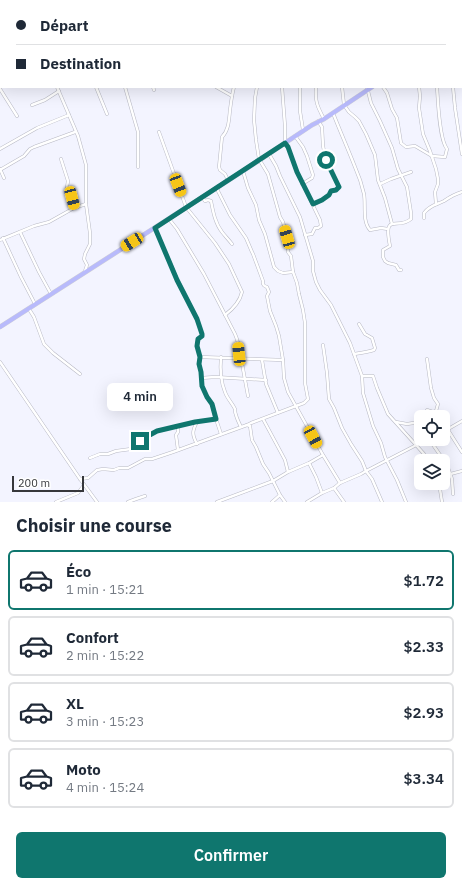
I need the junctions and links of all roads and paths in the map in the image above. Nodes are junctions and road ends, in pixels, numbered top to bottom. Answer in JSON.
{"nodes":[{"id":1,"x":322,"y":0,"type":"edge"},
{"id":2,"x":326,"y":0,"type":"edge"},
{"id":3,"x":58,"y":88,"type":"edge"},
{"id":4,"x":96,"y":88,"type":"edge"},
{"id":5,"x":126,"y":88,"type":"edge"},
{"id":6,"x":218,"y":88,"type":"edge"},
{"id":7,"x":234,"y":88,"type":"edge"},
{"id":8,"x":257,"y":88,"type":"edge"},
{"id":9,"x":282,"y":88,"type":"edge"},
{"id":10,"x":300,"y":88,"type":"edge"},
{"id":11,"x":316,"y":88,"type":"edge"},
{"id":12,"x":342,"y":88,"type":"edge"},
{"id":13,"x":384,"y":88,"type":"edge"},
{"id":14,"x":419,"y":88,"type":"edge"},
{"id":15,"x":437,"y":88,"type":"edge"},
{"id":16,"x":453,"y":88,"type":"edge"},
{"id":17,"x":0,"y":89,"type":"edge"},
{"id":18,"x":367,"y":89,"type":"edge"},
{"id":19,"x":59,"y":91,"type":"junction"},
{"id":20,"x":232,"y":96,"type":"junction"},
{"id":21,"x":32,"y":105,"type":"dead end"},
{"id":22,"x":344,"y":105,"type":"junction"},
{"id":23,"x":333,"y":113,"type":"junction"},
{"id":24,"x":107,"y":114,"type":"dead end"},
{"id":25,"x":68,"y":115,"type":"junction"},
{"id":26,"x":17,"y":116,"type":"dead end"},
{"id":27,"x":324,"y":119,"type":"junction"},
{"id":28,"x":318,"y":121,"type":"junction"},
{"id":29,"x":304,"y":129,"type":"junction"},
{"id":30,"x":75,"y":132,"type":"junction"},
{"id":31,"x":159,"y":132,"type":"dead end"},
{"id":32,"x":295,"y":136,"type":"junction"},
{"id":33,"x":286,"y":140,"type":"junction"},
{"id":34,"x":0,"y":149,"type":"edge"},
{"id":35,"x":269,"y":153,"type":"junction"},
{"id":36,"x":462,"y":154,"type":"edge"},
{"id":37,"x":432,"y":156,"type":"junction"},
{"id":38,"x":61,"y":159,"type":"dead end"},
{"id":39,"x":259,"y":159,"type":"junction"},
{"id":40,"x":138,"y":167,"type":"dead end"},
{"id":41,"x":0,"y":169,"type":"edge"},
{"id":42,"x":243,"y":171,"type":"junction"},
{"id":43,"x":412,"y":172,"type":"dead end"},
{"id":44,"x":401,"y":176,"type":"junction"},
{"id":45,"x":4,"y":178,"type":"dead end"},
{"id":46,"x":228,"y":180,"type":"junction"},
{"id":47,"x":302,"y":184,"type":"junction"},
{"id":48,"x":380,"y":184,"type":"junction"},
{"id":49,"x":216,"y":189,"type":"junction"},
{"id":50,"x":462,"y":192,"type":"edge"},
{"id":51,"x":202,"y":197,"type":"junction"},
{"id":52,"x":86,"y":204,"type":"junction"},
{"id":53,"x":313,"y":204,"type":"junction"},
{"id":54,"x":436,"y":204,"type":"junction"},
{"id":55,"x":186,"y":207,"type":"junction"},
{"id":56,"x":74,"y":208,"type":"junction"},
{"id":57,"x":169,"y":218,"type":"junction"},
{"id":58,"x":424,"y":218,"type":"dead end"},
{"id":59,"x":392,"y":224,"type":"junction"},
{"id":60,"x":155,"y":228,"type":"junction"},
{"id":61,"x":388,"y":229,"type":"junction"},
{"id":62,"x":20,"y":232,"type":"junction"},
{"id":63,"x":305,"y":235,"type":"junction"},
{"id":64,"x":2,"y":239,"type":"edge"},
{"id":65,"x":232,"y":244,"type":"dead end"},
{"id":66,"x":401,"y":270,"type":"dead end"},
{"id":67,"x":85,"y":272,"type":"junction"},
{"id":68,"x":293,"y":272,"type":"junction"},
{"id":69,"x":52,"y":294,"type":"junction"},
{"id":70,"x":35,"y":304,"type":"junction"},
{"id":71,"x":29,"y":308,"type":"junction"},
{"id":72,"x":225,"y":315,"type":"junction"},
{"id":73,"x":359,"y":324,"type":"dead end"},
{"id":74,"x":0,"y":327,"type":"edge"},
{"id":75,"x":323,"y":345,"type":"dead end"},
{"id":76,"x":354,"y":354,"type":"junction"},
{"id":77,"x":200,"y":357,"type":"junction"},
{"id":78,"x":221,"y":357,"type":"junction"},
{"id":79,"x":239,"y":358,"type":"junction"},
{"id":80,"x":427,"y":359,"type":"dead end"},
{"id":81,"x":262,"y":360,"type":"junction"},
{"id":82,"x":284,"y":360,"type":"junction"},
{"id":83,"x":0,"y":362,"type":"edge"},
{"id":84,"x":80,"y":374,"type":"dead end"},
{"id":85,"x":362,"y":376,"type":"junction"},
{"id":86,"x":201,"y":378,"type":"junction"},
{"id":87,"x":222,"y":378,"type":"junction"},
{"id":88,"x":244,"y":379,"type":"junction"},
{"id":89,"x":266,"y":380,"type":"junction"},
{"id":90,"x":248,"y":396,"type":"dead end"},
{"id":91,"x":295,"y":406,"type":"junction"},
{"id":92,"x":436,"y":410,"type":"edge"},
{"id":93,"x":278,"y":413,"type":"junction"},
{"id":94,"x":216,"y":419,"type":"junction"},
{"id":95,"x":263,"y":419,"type":"junction"},
{"id":96,"x":462,"y":421,"type":"edge"},
{"id":97,"x":197,"y":422,"type":"junction"},
{"id":98,"x":396,"y":422,"type":"junction"},
{"id":99,"x":414,"y":423,"type":"edge"},
{"id":100,"x":247,"y":425,"type":"junction"},
{"id":101,"x":176,"y":426,"type":"junction"},
{"id":102,"x":241,"y":427,"type":"junction"},
{"id":103,"x":450,"y":429,"type":"edge"},
{"id":104,"x":450,"y":433,"type":"edge"},
{"id":105,"x":221,"y":434,"type":"junction"},
{"id":106,"x":414,"y":443,"type":"edge"},
{"id":107,"x":197,"y":444,"type":"junction"},
{"id":108,"x":414,"y":446,"type":"edge"},
{"id":109,"x":417,"y":446,"type":"edge"},
{"id":110,"x":178,"y":450,"type":"junction"},
{"id":111,"x":462,"y":452,"type":"edge"},
{"id":112,"x":323,"y":454,"type":"junction"},
{"id":113,"x":424,"y":454,"type":"edge"},
{"id":114,"x":90,"y":458,"type":"dead end"},
{"id":115,"x":387,"y":460,"type":"junction"},
{"id":116,"x":309,"y":463,"type":"junction"},
{"id":117,"x":366,"y":470,"type":"junction"},
{"id":118,"x":462,"y":471,"type":"edge"},
{"id":119,"x":288,"y":472,"type":"junction"},
{"id":120,"x":450,"y":475,"type":"joint"},
{"id":121,"x":80,"y":479,"type":"junction"},
{"id":122,"x":273,"y":481,"type":"junction"},
{"id":123,"x":340,"y":484,"type":"junction"},
{"id":124,"x":84,"y":485,"type":"junction"},
{"id":125,"x":334,"y":488,"type":"junction"},
{"id":126,"x":440,"y":490,"type":"edge"},
{"id":127,"x":322,"y":493,"type":"junction"},
{"id":128,"x":453,"y":494,"type":"dead end"},
{"id":129,"x":280,"y":495,"type":"junction"},
{"id":130,"x":145,"y":496,"type":"dead end"},
{"id":131,"x":61,"y":501,"type":"edge"},
{"id":132,"x":56,"y":502,"type":"edge"},
{"id":133,"x":97,"y":502,"type":"edge"},
{"id":134,"x":128,"y":502,"type":"edge"},
{"id":135,"x":218,"y":502,"type":"edge"},
{"id":136,"x":272,"y":502,"type":"edge"},
{"id":137,"x":285,"y":502,"type":"edge"},
{"id":138,"x":307,"y":502,"type":"edge"},
{"id":139,"x":344,"y":502,"type":"edge"},
{"id":140,"x":382,"y":502,"type":"edge"},
{"id":141,"x":406,"y":502,"type":"edge"},
{"id":142,"x":442,"y":502,"type":"edge"}],
"edges":[{"from":1,"to":2,"type":"street"},
{"from":3,"to":19,"type":"street"},
{"from":4,"to":24,"type":"street"},
{"from":5,"to":40,"type":"street"},
{"from":6,"to":20,"type":"street"},
{"from":7,"to":20,"type":"street"},
{"from":8,"to":39,"type":"street"},
{"from":9,"to":33,"type":"street"},
{"from":10,"to":29,"type":"street"},
{"from":11,"to":27,"type":"street"},
{"from":12,"to":22,"type":"street"},
{"from":13,"to":37,"type":"street"},
{"from":14,"to":37,"type":"street"},
{"from":15,"to":37,"type":"street"},
{"from":16,"to":36,"type":"street"},
{"from":17,"to":26,"type":"street"},
{"from":18,"to":22,"type":"highway"},
{"from":18,"to":44,"type":"street"},
{"from":19,"to":21,"type":"street"},
{"from":19,"to":25,"type":"street"},
{"from":20,"to":46,"type":"street"},
{"from":22,"to":23,"type":"highway"},
{"from":22,"to":48,"type":"street"},
{"from":23,"to":27,"type":"highway"},
{"from":23,"to":61,"type":"street"},
{"from":25,"to":30,"type":"street"},
{"from":25,"to":34,"type":"street"},
{"from":27,"to":28,"type":"highway"},
{"from":28,"to":29,"type":"highway"},
{"from":28,"to":53,"type":"street"},
{"from":29,"to":32,"type":"highway"},
{"from":30,"to":41,"type":"street"},
{"from":30,"to":52,"type":"street"},
{"from":31,"to":55,"type":"street"},
{"from":32,"to":33,"type":"highway"},
{"from":32,"to":47,"type":"street"},
{"from":33,"to":35,"type":"highway"},
{"from":33,"to":47,"type":"street"},
{"from":35,"to":39,"type":"highway"},
{"from":35,"to":63,"type":"street"},
{"from":37,"to":54,"type":"street"},
{"from":38,"to":56,"type":"street"},
{"from":39,"to":42,"type":"highway"},
{"from":39,"to":68,"type":"street"},
{"from":41,"to":45,"type":"street"},
{"from":42,"to":46,"type":"highway"},
{"from":42,"to":68,"type":"street"},
{"from":43,"to":44,"type":"street"},
{"from":44,"to":48,"type":"street"},
{"from":44,"to":59,"type":"street"},
{"from":46,"to":49,"type":"highway"},
{"from":47,"to":53,"type":"street"},
{"from":48,"to":59,"type":"street"},
{"from":49,"to":51,"type":"highway"},
{"from":49,"to":82,"type":"street"},
{"from":50,"to":54,"type":"street"},
{"from":51,"to":55,"type":"highway"},
{"from":51,"to":65,"type":"street"},
{"from":52,"to":56,"type":"street"},
{"from":52,"to":67,"type":"street"},
{"from":53,"to":63,"type":"street"},
{"from":54,"to":58,"type":"street"},
{"from":55,"to":57,"type":"highway"},
{"from":55,"to":72,"type":"street"},
{"from":56,"to":62,"type":"street"},
{"from":57,"to":60,"type":"highway"},
{"from":57,"to":72,"type":"street"},
{"from":59,"to":61,"type":"street"},
{"from":60,"to":67,"type":"highway"},
{"from":60,"to":77,"type":"street"},
{"from":61,"to":66,"type":"street"},
{"from":62,"to":64,"type":"street"},
{"from":62,"to":69,"type":"street"},
{"from":63,"to":76,"type":"street"},
{"from":64,"to":70,"type":"street"},
{"from":67,"to":69,"type":"highway"},
{"from":68,"to":91,"type":"street"},
{"from":69,"to":70,"type":"highway"},
{"from":70,"to":71,"type":"highway"},
{"from":71,"to":74,"type":"highway"},
{"from":71,"to":84,"type":"street"},
{"from":72,"to":79,"type":"street"},
{"from":73,"to":76,"type":"street"},
{"from":75,"to":117,"type":"street"},
{"from":76,"to":85,"type":"street"},
{"from":77,"to":78,"type":"street"},
{"from":77,"to":86,"type":"street"},
{"from":78,"to":79,"type":"street"},
{"from":78,"to":87,"type":"street"},
{"from":79,"to":81,"type":"street"},
{"from":79,"to":88,"type":"street"},
{"from":80,"to":92,"type":"street"},
{"from":81,"to":82,"type":"street"},
{"from":81,"to":89,"type":"street"},
{"from":82,"to":91,"type":"street"},
{"from":83,"to":121,"type":"street"},
{"from":85,"to":98,"type":"street"},
{"from":85,"to":115,"type":"street"},
{"from":86,"to":87,"type":"street"},
{"from":86,"to":94,"type":"street"},
{"from":87,"to":88,"type":"street"},
{"from":87,"to":102,"type":"street"},
{"from":88,"to":89,"type":"street"},
{"from":88,"to":90,"type":"street"},
{"from":89,"to":93,"type":"street"},
{"from":91,"to":93,"type":"street"},
{"from":91,"to":112,"type":"street"},
{"from":93,"to":95,"type":"street"},
{"from":94,"to":97,"type":"street"},
{"from":94,"to":105,"type":"street"},
{"from":95,"to":100,"type":"street"},
{"from":95,"to":119,"type":"street"},
{"from":96,"to":103,"type":"street"},
{"from":97,"to":101,"type":"street"},
{"from":97,"to":107,"type":"street"},
{"from":98,"to":99,"type":"street"},
{"from":98,"to":106,"type":"street"},
{"from":100,"to":102,"type":"street"},
{"from":100,"to":122,"type":"street"},
{"from":101,"to":110,"type":"street"},
{"from":101,"to":114,"type":"street"},
{"from":102,"to":105,"type":"street"},
{"from":104,"to":111,"type":"street"},
{"from":105,"to":107,"type":"street"},
{"from":107,"to":110,"type":"street"},
{"from":108,"to":115,"type":"street"},
{"from":109,"to":113,"type":"street"},
{"from":110,"to":121,"type":"street"},
{"from":112,"to":116,"type":"street"},
{"from":112,"to":123,"type":"street"},
{"from":115,"to":117,"type":"street"},
{"from":115,"to":141,"type":"street"},
{"from":116,"to":119,"type":"street"},
{"from":116,"to":127,"type":"street"},
{"from":117,"to":123,"type":"street"},
{"from":117,"to":140,"type":"street"},
{"from":118,"to":120,"type":"street"},
{"from":119,"to":122,"type":"street"},
{"from":120,"to":128,"type":"street"},
{"from":121,"to":124,"type":"street"},
{"from":122,"to":129,"type":"street"},
{"from":122,"to":135,"type":"street"},
{"from":123,"to":125,"type":"street"},
{"from":124,"to":131,"type":"street"},
{"from":124,"to":133,"type":"street"},
{"from":125,"to":127,"type":"street"},
{"from":125,"to":139,"type":"street"},
{"from":126,"to":142,"type":"street"},
{"from":127,"to":138,"type":"street"},
{"from":129,"to":136,"type":"street"},
{"from":129,"to":137,"type":"street"},
{"from":130,"to":134,"type":"street"},
{"from":131,"to":132,"type":"street"}]}
